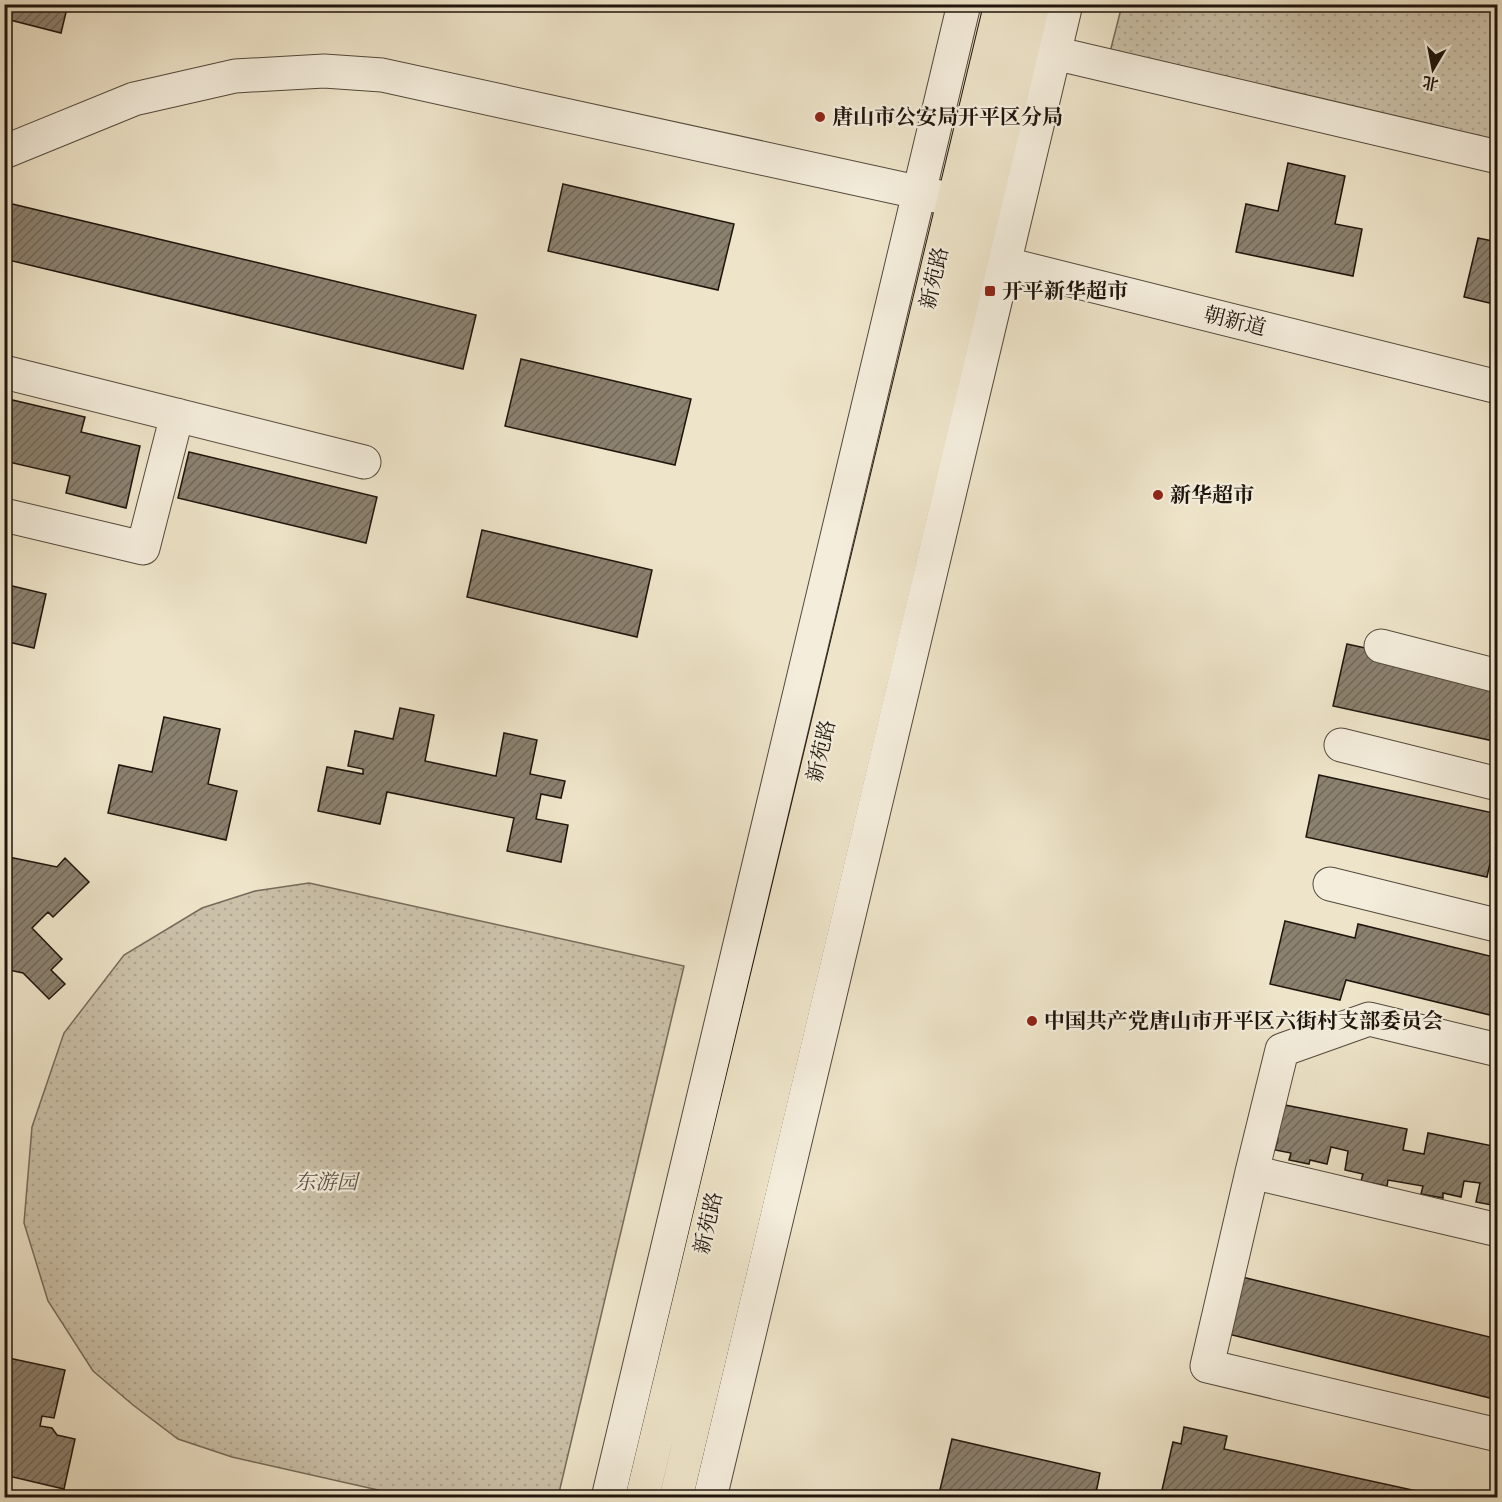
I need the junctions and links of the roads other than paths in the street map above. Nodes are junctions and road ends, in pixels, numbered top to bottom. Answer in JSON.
{"nodes":[{"id":1,"x":964,"y":4,"type":"edge"},
{"id":2,"x":1001,"y":4,"type":"edge"},
{"id":3,"x":1033,"y":4,"type":"edge"},
{"id":4,"x":1066,"y":4,"type":"edge"},
{"id":5,"x":1054,"y":53,"type":"junction"},
{"id":6,"x":4,"y":152,"type":"edge"},
{"id":7,"x":1497,"y":157,"type":"edge"},
{"id":8,"x":919,"y":192,"type":"junction"},
{"id":9,"x":953,"y":200,"type":"junction"},
{"id":10,"x":972,"y":255,"type":"junction"},
{"id":11,"x":1004,"y":263,"type":"junction"},
{"id":12,"x":4,"y":372,"type":"edge"},
{"id":13,"x":1497,"y":387,"type":"edge"},
{"id":14,"x":177,"y":415,"type":"junction"},
{"id":15,"x":364,"y":462,"type":"dead end"},
{"id":16,"x":4,"y":515,"type":"edge"},
{"id":17,"x":1381,"y":646,"type":"dead end"},
{"id":18,"x":1497,"y":676,"type":"edge"},
{"id":19,"x":1341,"y":745,"type":"dead end"},
{"id":20,"x":1497,"y":784,"type":"edge"},
{"id":21,"x":1330,"y":885,"type":"dead end"},
{"id":22,"x":1497,"y":920,"type":"edge"},
{"id":23,"x":1497,"y":1050,"type":"edge"},
{"id":24,"x":1252,"y":1172,"type":"junction"},
{"id":25,"x":1497,"y":1230,"type":"edge"},
{"id":26,"x":1497,"y":1435,"type":"edge"},
{"id":27,"x":608,"y":1497,"type":"edge"},
{"id":28,"x":642,"y":1497,"type":"edge"},
{"id":29,"x":676,"y":1497,"type":"edge"},
{"id":30,"x":710,"y":1497,"type":"edge"}],
"edges":[{"from":1,"to":8,"type":"street"},
{"from":2,"to":9,"type":"main road","name":"新苑路"},
{"from":3,"to":10,"type":"main road","name":"新苑路"},
{"from":4,"to":5,"type":"street"},
{"from":5,"to":7,"type":"street"},
{"from":5,"to":11,"type":"street"},
{"from":6,"to":8,"type":"street"},
{"from":8,"to":9,"type":"street"},
{"from":8,"to":27,"type":"street"},
{"from":9,"to":28,"type":"main road","name":"新苑路"},
{"from":10,"to":11,"type":"street","name":"朝新道"},
{"from":10,"to":29,"type":"main road","name":"新苑路"},
{"from":11,"to":13,"type":"street","name":"朝新道"},
{"from":11,"to":30,"type":"street"},
{"from":12,"to":14,"type":"street"},
{"from":14,"to":15,"type":"street"},
{"from":14,"to":16,"type":"street"},
{"from":17,"to":18,"type":"street"},
{"from":19,"to":20,"type":"street"},
{"from":21,"to":22,"type":"street"},
{"from":23,"to":24,"type":"street"},
{"from":24,"to":25,"type":"street"},
{"from":24,"to":26,"type":"street"}]}
